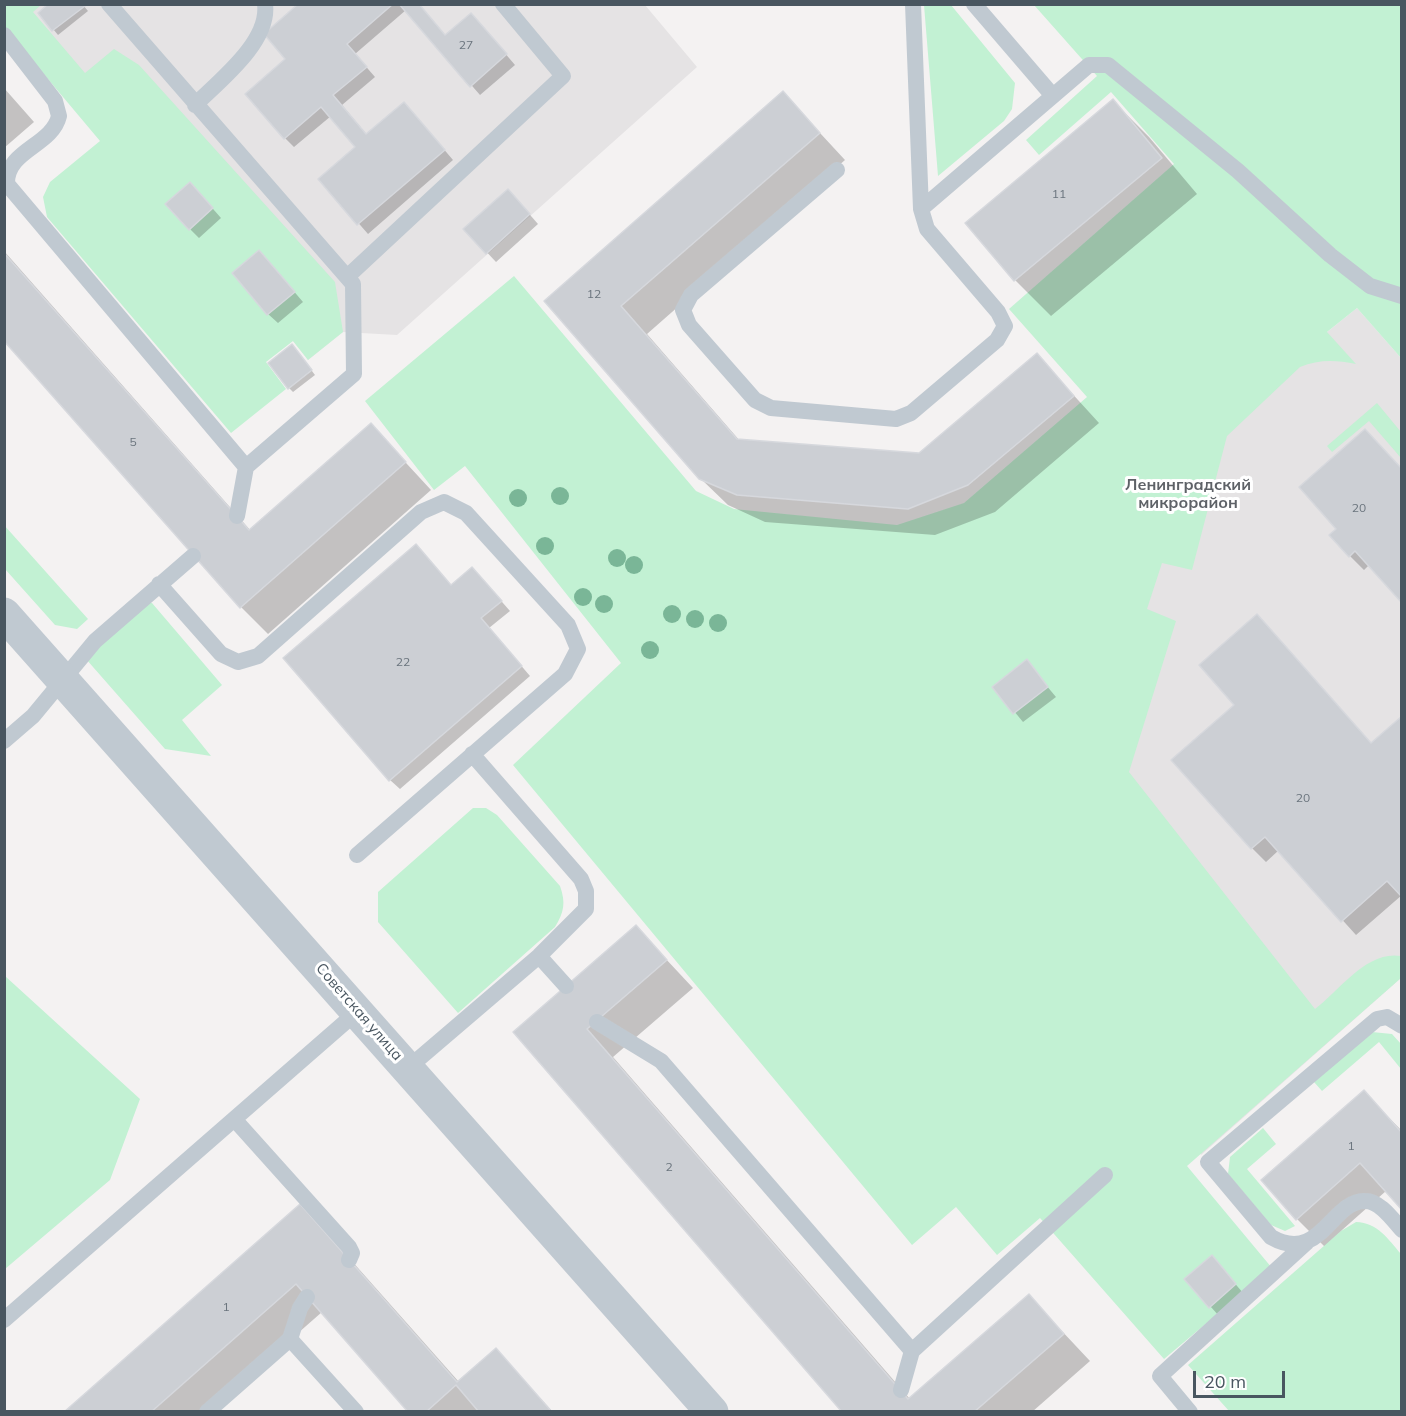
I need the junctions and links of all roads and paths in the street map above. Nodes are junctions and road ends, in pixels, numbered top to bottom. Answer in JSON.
{"nodes":[{"id":1,"x":109,"y":4,"type":"edge"},
{"id":2,"x":265,"y":4,"type":"edge"},
{"id":3,"x":503,"y":4,"type":"edge"},
{"id":4,"x":913,"y":4,"type":"edge"},
{"id":5,"x":974,"y":4,"type":"edge"},
{"id":6,"x":4,"y":35,"type":"edge"},
{"id":7,"x":1053,"y":96,"type":"junction"},
{"id":8,"x":195,"y":105,"type":"junction"},
{"id":9,"x":837,"y":170,"type":"dead end"},
{"id":10,"x":921,"y":209,"type":"junction"},
{"id":11,"x":347,"y":277,"type":"junction"},
{"id":12,"x":1401,"y":296,"type":"edge"},
{"id":13,"x":246,"y":467,"type":"junction"},
{"id":14,"x":237,"y":516,"type":"dead end"},
{"id":15,"x":193,"y":555,"type":"dead end"},
{"id":16,"x":159,"y":584,"type":"junction"},
{"id":17,"x":4,"y":614,"type":"edge"},
{"id":18,"x":62,"y":679,"type":"junction"},
{"id":19,"x":4,"y":741,"type":"edge"},
{"id":20,"x":472,"y":754,"type":"junction"},
{"id":21,"x":357,"y":855,"type":"dead end"},
{"id":22,"x":539,"y":956,"type":"junction"},
{"id":23,"x":566,"y":986,"type":"dead end"},
{"id":24,"x":358,"y":1011,"type":"junction"},
{"id":25,"x":597,"y":1022,"type":"dead end"},
{"id":26,"x":1401,"y":1026,"type":"edge"},
{"id":27,"x":408,"y":1068,"type":"junction"},
{"id":28,"x":235,"y":1120,"type":"junction"},
{"id":29,"x":1105,"y":1175,"type":"dead end"},
{"id":30,"x":1401,"y":1230,"type":"edge"},
{"id":31,"x":1310,"y":1240,"type":"junction"},
{"id":32,"x":349,"y":1260,"type":"dead end"},
{"id":33,"x":307,"y":1298,"type":"dead end"},
{"id":34,"x":4,"y":1320,"type":"edge"},
{"id":35,"x":290,"y":1339,"type":"junction"},
{"id":36,"x":912,"y":1352,"type":"junction"},
{"id":37,"x":901,"y":1390,"type":"dead end"},
{"id":38,"x":207,"y":1412,"type":"edge"},
{"id":39,"x":356,"y":1412,"type":"edge"},
{"id":40,"x":712,"y":1412,"type":"edge"},
{"id":41,"x":1190,"y":1412,"type":"edge"}],
"edges":[{"from":1,"to":8,"type":"lane"},
{"from":2,"to":8,"type":"lane"},
{"from":3,"to":11,"type":"lane"},
{"from":4,"to":10,"type":"lane"},
{"from":5,"to":7,"type":"lane"},
{"from":6,"to":13,"type":"lane"},
{"from":7,"to":10,"type":"lane"},
{"from":7,"to":12,"type":"lane"},
{"from":8,"to":11,"type":"lane"},
{"from":9,"to":10,"type":"lane"},
{"from":11,"to":13,"type":"lane"},
{"from":13,"to":14,"type":"lane"},
{"from":15,"to":16,"type":"lane"},
{"from":16,"to":18,"type":"lane"},
{"from":16,"to":20,"type":"lane"},
{"from":17,"to":18,"type":"street","name":"Советская улица"},
{"from":18,"to":19,"type":"lane"},
{"from":18,"to":24,"type":"street","name":"Советская улица"},
{"from":20,"to":21,"type":"lane"},
{"from":20,"to":22,"type":"lane"},
{"from":22,"to":23,"type":"lane"},
{"from":22,"to":27,"type":"lane"},
{"from":24,"to":27,"type":"street","name":"Советская улица"},
{"from":24,"to":28,"type":"lane"},
{"from":25,"to":36,"type":"lane"},
{"from":26,"to":31,"type":"lane"},
{"from":27,"to":40,"type":"street","name":"Советская улица"},
{"from":28,"to":32,"type":"lane"},
{"from":28,"to":34,"type":"lane"},
{"from":29,"to":36,"type":"lane"},
{"from":30,"to":31,"type":"lane"},
{"from":31,"to":41,"type":"lane"},
{"from":33,"to":35,"type":"lane"},
{"from":35,"to":38,"type":"lane"},
{"from":35,"to":39,"type":"lane"},
{"from":36,"to":37,"type":"lane"}]}
